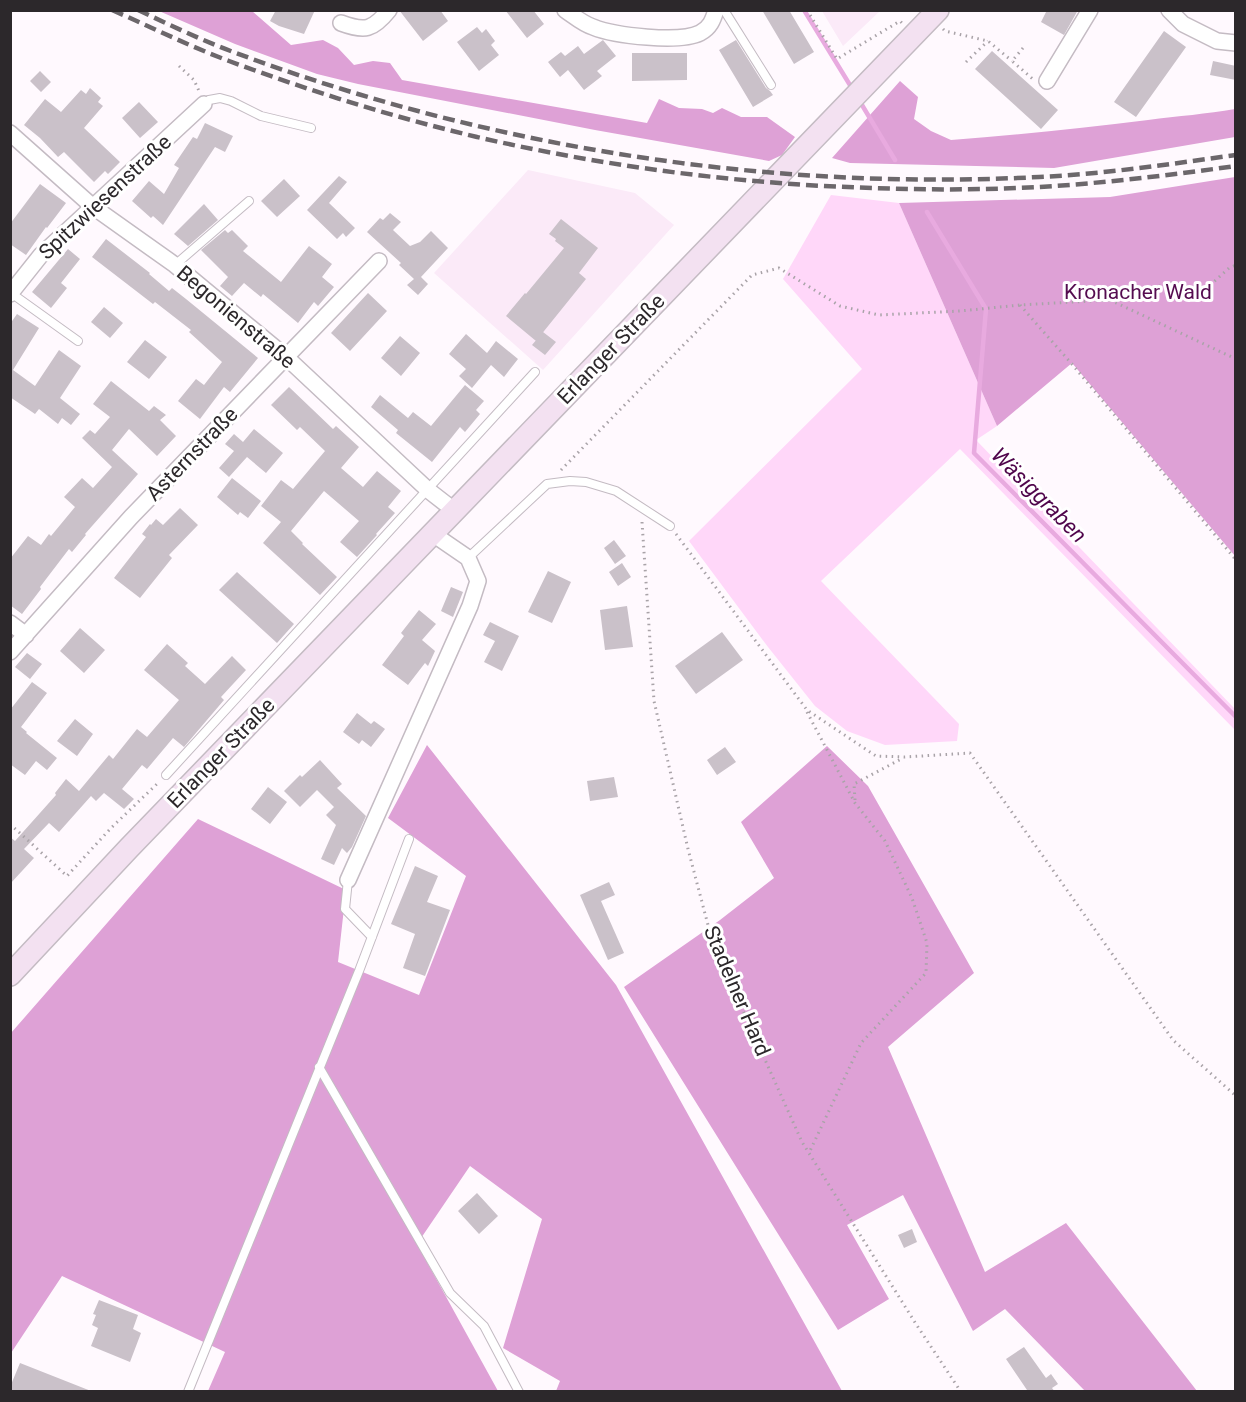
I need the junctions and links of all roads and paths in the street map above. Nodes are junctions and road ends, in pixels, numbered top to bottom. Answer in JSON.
{"nodes":[{"id":1,"x":389,"y":10,"type":"edge"},
{"id":2,"x":565,"y":10,"type":"edge"},
{"id":3,"x":716,"y":10,"type":"edge"},
{"id":4,"x":724,"y":10,"type":"edge"},
{"id":5,"x":807,"y":10,"type":"edge"},
{"id":6,"x":938,"y":10,"type":"edge"},
{"id":7,"x":1090,"y":10,"type":"edge"},
{"id":8,"x":1169,"y":10,"type":"edge"},
{"id":9,"x":900,"y":21,"type":"dead end"},
{"id":10,"x":341,"y":23,"type":"dead end"},
{"id":11,"x":945,"y":31,"type":"dead end"},
{"id":12,"x":988,"y":41,"type":"junction"},
{"id":13,"x":1236,"y":44,"type":"edge"},
{"id":14,"x":1023,"y":48,"type":"dead end"},
{"id":15,"x":1012,"y":61,"type":"junction"},
{"id":16,"x":966,"y":62,"type":"dead end"},
{"id":17,"x":180,"y":66,"type":"dead end"},
{"id":18,"x":1047,"y":81,"type":"joint"},
{"id":19,"x":771,"y":85,"type":"dead end"},
{"id":20,"x":204,"y":104,"type":"junction"},
{"id":21,"x":312,"y":128,"type":"dead end"},
{"id":22,"x":10,"y":133,"type":"edge"},
{"id":23,"x":249,"y":201,"type":"dead end"},
{"id":24,"x":92,"y":206,"type":"junction"},
{"id":25,"x":380,"y":261,"type":"dead end"},
{"id":26,"x":175,"y":265,"type":"junction"},
{"id":27,"x":1236,"y":265,"type":"edge"},
{"id":28,"x":10,"y":293,"type":"edge"},
{"id":29,"x":1109,"y":300,"type":"junction"},
{"id":30,"x":1020,"y":305,"type":"junction"},
{"id":31,"x":78,"y":341,"type":"dead end"},
{"id":32,"x":286,"y":357,"type":"junction"},
{"id":33,"x":1236,"y":359,"type":"edge"},
{"id":34,"x":535,"y":372,"type":"dead end"},
{"id":35,"x":548,"y":484,"type":"junction"},
{"id":36,"x":428,"y":490,"type":"junction"},
{"id":37,"x":642,"y":508,"type":"junction"},
{"id":38,"x":455,"y":511,"type":"junction"},
{"id":39,"x":670,"y":526,"type":"joint"},
{"id":40,"x":433,"y":534,"type":"junction"},
{"id":41,"x":468,"y":558,"type":"junction"},
{"id":42,"x":1236,"y":560,"type":"edge"},
{"id":43,"x":10,"y":623,"type":"edge"},
{"id":44,"x":26,"y":635,"type":"junction"},
{"id":45,"x":10,"y":652,"type":"edge"},
{"id":46,"x":807,"y":710,"type":"junction"},
{"id":47,"x":905,"y":757,"type":"junction"},
{"id":48,"x":166,"y":775,"type":"joint"},
{"id":49,"x":855,"y":803,"type":"junction"},
{"id":50,"x":10,"y":824,"type":"edge"},
{"id":51,"x":409,"y":839,"type":"dead end"},
{"id":52,"x":348,"y":880,"type":"joint"},
{"id":53,"x":372,"y":937,"type":"junction"},
{"id":54,"x":10,"y":975,"type":"edge"},
{"id":55,"x":319,"y":1067,"type":"junction"},
{"id":56,"x":1236,"y":1096,"type":"edge"},
{"id":57,"x":809,"y":1153,"type":"junction"},
{"id":58,"x":188,"y":1392,"type":"edge"},
{"id":59,"x":519,"y":1392,"type":"edge"},
{"id":60,"x":961,"y":1392,"type":"edge"}],
"edges":[{"from":1,"to":10,"type":"street"},
{"from":2,"to":3,"type":"street"},
{"from":4,"to":19,"type":"lane"},
{"from":5,"to":9,"type":"path"},
{"from":6,"to":38,"type":"main road","name":"Erlanger Straße"},
{"from":7,"to":18,"type":"street"},
{"from":8,"to":13,"type":"street"},
{"from":11,"to":12,"type":"path"},
{"from":12,"to":15,"type":"path"},
{"from":12,"to":16,"type":"path"},
{"from":14,"to":15,"type":"path"},
{"from":15,"to":18,"type":"path"},
{"from":17,"to":20,"type":"path"},
{"from":20,"to":21,"type":"lane"},
{"from":20,"to":24,"type":"street","name":"Spitzwiesenstraße"},
{"from":22,"to":24,"type":"street","name":"Begonienstraße"},
{"from":23,"to":26,"type":"lane"},
{"from":24,"to":26,"type":"street","name":"Begonienstraße"},
{"from":24,"to":28,"type":"street","name":"Spitzwiesenstraße"},
{"from":25,"to":32,"type":"street","name":"Asternstraße"},
{"from":26,"to":32,"type":"street","name":"Begonienstraße"},
{"from":27,"to":29,"type":"path"},
{"from":28,"to":31,"type":"lane"},
{"from":29,"to":30,"type":"path"},
{"from":29,"to":33,"type":"path"},
{"from":30,"to":35,"type":"path"},
{"from":30,"to":42,"type":"path"},
{"from":32,"to":36,"type":"street","name":"Begonienstraße"},
{"from":32,"to":44,"type":"street","name":"Asternstraße"},
{"from":34,"to":36,"type":"lane","name":"Erlanger Straße"},
{"from":35,"to":37,"type":"lane"},
{"from":35,"to":41,"type":"lane"},
{"from":36,"to":38,"type":"street","name":"Begonienstraße"},
{"from":36,"to":48,"type":"lane","name":"Erlanger Straße"},
{"from":37,"to":39,"type":"lane"},
{"from":37,"to":57,"type":"path","name":"Stadelner Hard"},
{"from":38,"to":40,"type":"main road","name":"Erlanger Straße"},
{"from":39,"to":46,"type":"path"},
{"from":40,"to":41,"type":"street"},
{"from":40,"to":54,"type":"main road","name":"Erlanger Straße"},
{"from":41,"to":52,"type":"street"},
{"from":43,"to":44,"type":"street"},
{"from":44,"to":45,"type":"street","name":"Asternstraße"},
{"from":46,"to":47,"type":"path"},
{"from":46,"to":49,"type":"path"},
{"from":47,"to":49,"type":"path"},
{"from":47,"to":56,"type":"path"},
{"from":48,"to":50,"type":"path"},
{"from":49,"to":57,"type":"path"},
{"from":51,"to":53,"type":"lane"},
{"from":52,"to":53,"type":"lane"},
{"from":53,"to":55,"type":"lane"},
{"from":55,"to":58,"type":"lane"},
{"from":55,"to":59,"type":"lane"},
{"from":57,"to":60,"type":"path","name":"Stadelner Hard"}]}
